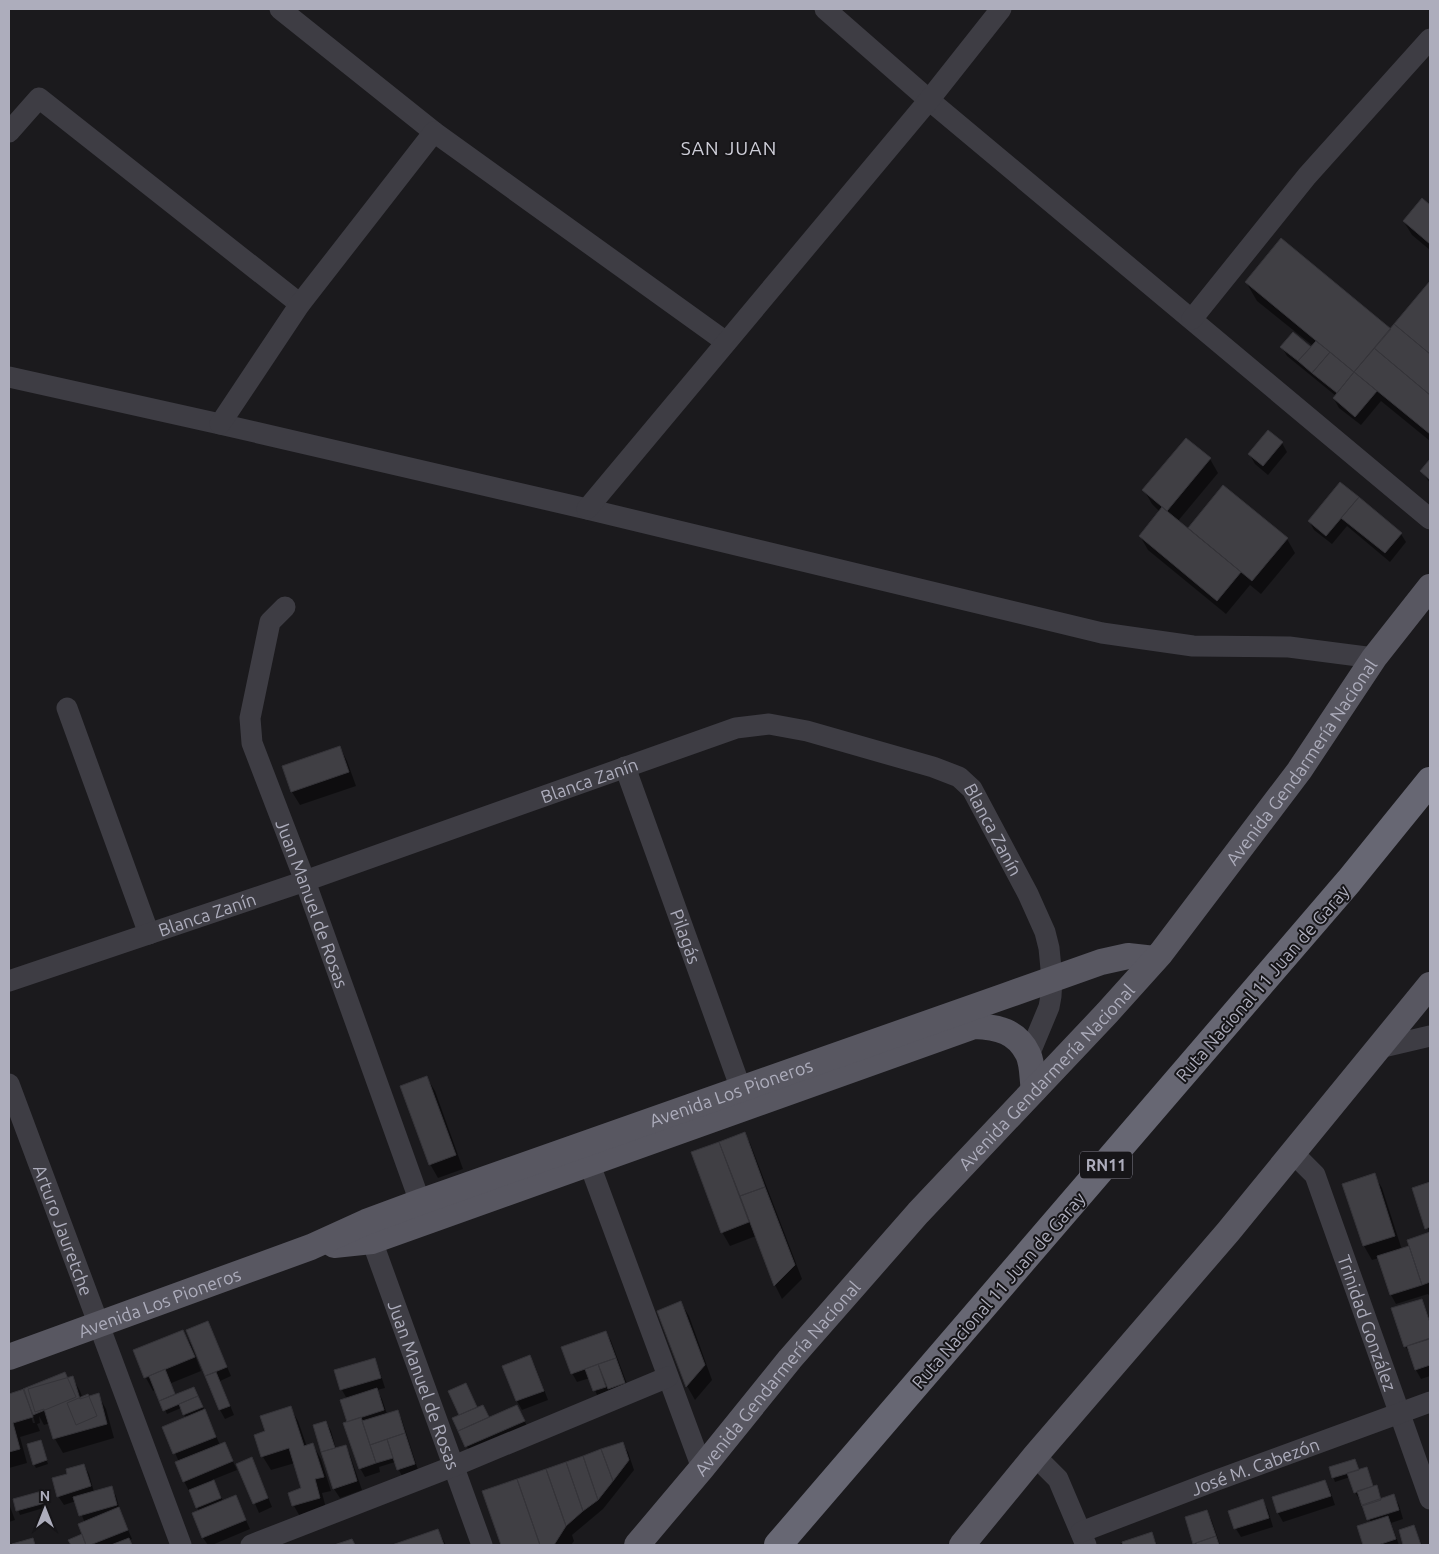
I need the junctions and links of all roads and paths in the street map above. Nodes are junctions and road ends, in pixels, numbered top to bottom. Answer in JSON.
{"nodes":[{"id":1,"x":280,"y":9,"type":"edge"},
{"id":2,"x":825,"y":9,"type":"edge"},
{"id":3,"x":1001,"y":9,"type":"edge"},
{"id":4,"x":1430,"y":40,"type":"edge"},
{"id":5,"x":929,"y":100,"type":"junction"},
{"id":6,"x":9,"y":132,"type":"edge"},
{"id":7,"x":434,"y":132,"type":"junction"},
{"id":8,"x":300,"y":304,"type":"junction"},
{"id":9,"x":1192,"y":319,"type":"junction"},
{"id":10,"x":726,"y":342,"type":"junction"},
{"id":11,"x":9,"y":377,"type":"edge"},
{"id":12,"x":220,"y":424,"type":"junction"},
{"id":13,"x":587,"y":509,"type":"junction"},
{"id":14,"x":1430,"y":519,"type":"edge"},
{"id":15,"x":1430,"y":587,"type":"edge"},
{"id":16,"x":285,"y":606,"type":"dead end"},
{"id":17,"x":1374,"y":658,"type":"junction"},
{"id":18,"x":67,"y":708,"type":"dead end"},
{"id":19,"x":625,"y":767,"type":"junction"},
{"id":20,"x":1430,"y":782,"type":"edge"},
{"id":21,"x":305,"y":881,"type":"junction"},
{"id":22,"x":149,"y":934,"type":"junction"},
{"id":23,"x":1155,"y":959,"type":"junction"},
{"id":24,"x":1052,"y":980,"type":"junction"},
{"id":25,"x":9,"y":981,"type":"edge"},
{"id":26,"x":1430,"y":985,"type":"edge"},
{"id":27,"x":1430,"y":1036,"type":"edge"},
{"id":28,"x":1379,"y":1048,"type":"junction"},
{"id":29,"x":1029,"y":1055,"type":"junction"},
{"id":30,"x":9,"y":1084,"type":"edge"},
{"id":31,"x":1034,"y":1090,"type":"junction"},
{"id":32,"x":744,"y":1098,"type":"junction"},
{"id":33,"x":1292,"y":1153,"type":"junction"},
{"id":34,"x":586,"y":1154,"type":"junction"},
{"id":35,"x":420,"y":1202,"type":"junction"},
{"id":36,"x":369,"y":1232,"type":"junction"},
{"id":37,"x":99,"y":1324,"type":"junction"},
{"id":38,"x":9,"y":1357,"type":"edge"},
{"id":39,"x":668,"y":1378,"type":"junction"},
{"id":40,"x":1430,"y":1402,"type":"edge"},
{"id":41,"x":1399,"y":1413,"type":"junction"},
{"id":42,"x":1035,"y":1456,"type":"junction"},
{"id":43,"x":454,"y":1466,"type":"junction"},
{"id":44,"x":702,"y":1468,"type":"junction"},
{"id":45,"x":1430,"y":1499,"type":"edge"},
{"id":46,"x":1084,"y":1539,"type":"edge"},
{"id":47,"x":181,"y":1545,"type":"edge"},
{"id":48,"x":251,"y":1545,"type":"edge"},
{"id":49,"x":482,"y":1545,"type":"edge"},
{"id":50,"x":637,"y":1545,"type":"edge"},
{"id":51,"x":778,"y":1545,"type":"edge"},
{"id":52,"x":962,"y":1545,"type":"edge"}],
"edges":[{"from":1,"to":7,"type":"street"},
{"from":2,"to":5,"type":"street"},
{"from":3,"to":5,"type":"street"},
{"from":4,"to":9,"type":"street"},
{"from":5,"to":9,"type":"street"},
{"from":5,"to":10,"type":"street"},
{"from":6,"to":8,"type":"street"},
{"from":7,"to":8,"type":"street"},
{"from":7,"to":10,"type":"street"},
{"from":8,"to":12,"type":"street"},
{"from":9,"to":14,"type":"street"},
{"from":10,"to":13,"type":"street"},
{"from":11,"to":12,"type":"street"},
{"from":12,"to":13,"type":"street"},
{"from":13,"to":17,"type":"street"},
{"from":15,"to":17,"type":"main road","name":"Avenida Gendarmería Nacional"},
{"from":16,"to":21,"type":"street","name":"Juan Manuel de Rosas"},
{"from":17,"to":23,"type":"main road","name":"Avenida Gendarmería Nacional"},
{"from":18,"to":22,"type":"street"},
{"from":19,"to":21,"type":"street","name":"Blanca Zanín"},
{"from":19,"to":24,"type":"street","name":"Blanca Zanín"},
{"from":19,"to":32,"type":"street","name":"Pilagás"},
{"from":20,"to":51,"type":"highway","name":"Ruta Nacional 11 Juan de Garay","number":"RN11"},
{"from":21,"to":22,"type":"street","name":"Blanca Zanín"},
{"from":21,"to":35,"type":"street","name":"Juan Manuel de Rosas"},
{"from":22,"to":25,"type":"street","name":"Blanca Zanín"},
{"from":23,"to":24,"type":"main road","name":"Avenida Los Pioneros"},
{"from":23,"to":31,"type":"main road","name":"Avenida Gendarmería Nacional"},
{"from":24,"to":29,"type":"street","name":"Blanca Zanín"},
{"from":24,"to":32,"type":"main road","name":"Avenida Los Pioneros"},
{"from":26,"to":28,"type":"main road"},
{"from":27,"to":28,"type":"street"},
{"from":28,"to":33,"type":"main road"},
{"from":29,"to":31,"type":"main road","name":"Avenida Los Pioneros"},
{"from":29,"to":32,"type":"main road","name":"Avenida Los Pioneros"},
{"from":30,"to":37,"type":"street","name":"Arturo Jauretche"},
{"from":31,"to":44,"type":"main road","name":"Avenida Gendarmería Nacional"},
{"from":32,"to":34,"type":"main road","name":"Avenida Los Pioneros"},
{"from":33,"to":41,"type":"street","name":"Trinidad González"},
{"from":33,"to":42,"type":"main road"},
{"from":34,"to":35,"type":"main road","name":"Avenida Los Pioneros"},
{"from":34,"to":36,"type":"main road","name":"Avenida Los Pioneros"},
{"from":34,"to":39,"type":"street"},
{"from":35,"to":36,"type":"main road","name":"Avenida Los Pioneros"},
{"from":36,"to":37,"type":"main road","name":"Avenida Los Pioneros"},
{"from":36,"to":43,"type":"street","name":"Juan Manuel de Rosas"},
{"from":37,"to":38,"type":"main road","name":"Avenida Los Pioneros"},
{"from":37,"to":47,"type":"street","name":"Arturo Jauretche"},
{"from":39,"to":43,"type":"street"},
{"from":39,"to":44,"type":"street"},
{"from":40,"to":41,"type":"street","name":"José M. Cabezón"},
{"from":41,"to":45,"type":"street","name":"Trinidad González"},
{"from":41,"to":46,"type":"street","name":"José M. Cabezón"},
{"from":42,"to":46,"type":"street"},
{"from":42,"to":52,"type":"main road"},
{"from":43,"to":48,"type":"street"},
{"from":43,"to":49,"type":"street","name":"Juan Manuel de Rosas"},
{"from":44,"to":50,"type":"main road","name":"Avenida Gendarmería Nacional"}]}
